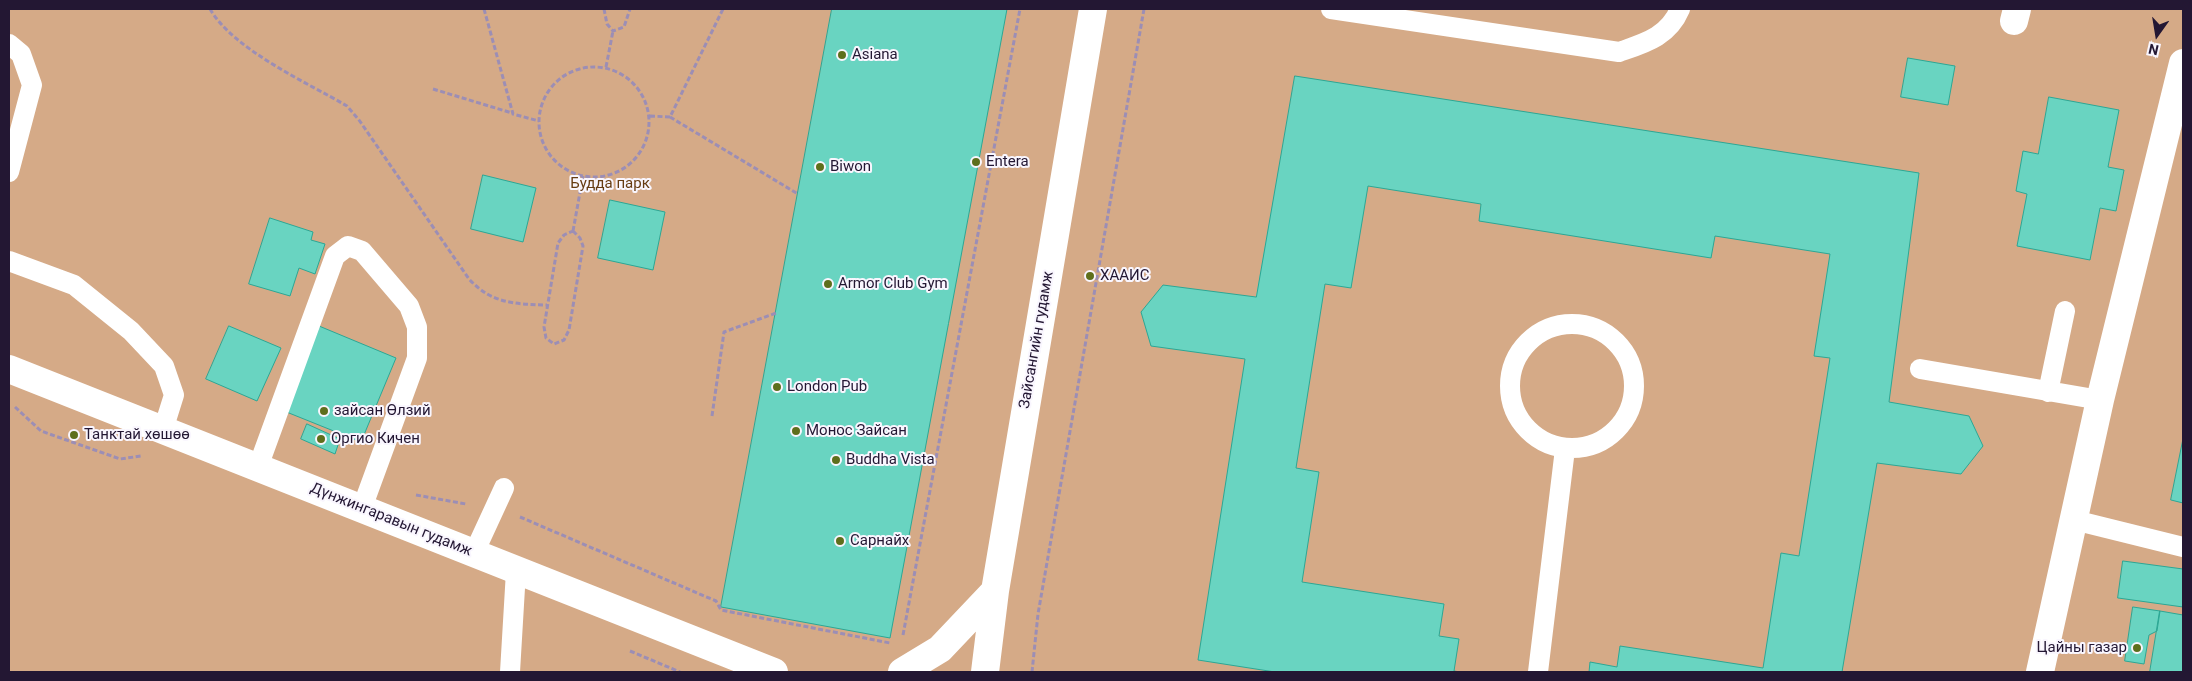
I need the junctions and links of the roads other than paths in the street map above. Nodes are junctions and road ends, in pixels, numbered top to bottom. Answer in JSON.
{"nodes":[{"id":1,"x":1093,"y":9,"type":"edge"},
{"id":2,"x":1331,"y":9,"type":"edge"},
{"id":3,"x":1680,"y":9,"type":"edge"},
{"id":4,"x":9,"y":44,"type":"edge"},
{"id":5,"x":2183,"y":64,"type":"edge"},
{"id":6,"x":9,"y":172,"type":"edge"},
{"id":7,"x":9,"y":261,"type":"edge"},
{"id":8,"x":2065,"y":311,"type":"dead end"},
{"id":9,"x":9,"y":369,"type":"edge"},
{"id":10,"x":1920,"y":369,"type":"dead end"},
{"id":11,"x":2048,"y":392,"type":"junction"},
{"id":12,"x":2100,"y":400,"type":"junction"},
{"id":13,"x":162,"y":430,"type":"junction"},
{"id":14,"x":1565,"y":449,"type":"junction"},
{"id":15,"x":258,"y":466,"type":"junction"},
{"id":16,"x":504,"y":488,"type":"dead end"},
{"id":17,"x":362,"y":508,"type":"junction"},
{"id":18,"x":2074,"y":520,"type":"junction"},
{"id":19,"x":2183,"y":547,"type":"edge"},
{"id":20,"x":474,"y":554,"type":"junction"},
{"id":21,"x":516,"y":571,"type":"junction"},
{"id":22,"x":995,"y":591,"type":"junction"},
{"id":23,"x":510,"y":672,"type":"edge"},
{"id":24,"x":774,"y":672,"type":"edge"},
{"id":25,"x":902,"y":672,"type":"edge"},
{"id":26,"x":986,"y":672,"type":"edge"},
{"id":27,"x":1538,"y":672,"type":"edge"},
{"id":28,"x":2040,"y":672,"type":"edge"}],
"edges":[{"from":1,"to":22,"type":"main road","name":"Зайсангийн гудамж"},
{"from":2,"to":3,"type":"lane"},
{"from":4,"to":6,"type":"lane"},
{"from":5,"to":12,"type":"main road"},
{"from":7,"to":13,"type":"lane"},
{"from":8,"to":11,"type":"lane"},
{"from":9,"to":13,"type":"main road","name":"Дүнжингаравын гудамж"},
{"from":10,"to":11,"type":"lane"},
{"from":11,"to":12,"type":"lane"},
{"from":12,"to":18,"type":"main road"},
{"from":13,"to":15,"type":"main road","name":"Дүнжингаравын гудамж"},
{"from":14,"to":14,"type":"lane"},
{"from":14,"to":27,"type":"lane"},
{"from":15,"to":17,"type":"main road","name":"Дүнжингаравын гудамж"},
{"from":15,"to":17,"type":"lane"},
{"from":16,"to":20,"type":"lane"},
{"from":17,"to":20,"type":"main road","name":"Дүнжингаравын гудамж"},
{"from":18,"to":19,"type":"lane"},
{"from":18,"to":28,"type":"main road"},
{"from":20,"to":21,"type":"main road","name":"Дүнжингаравын гудамж"},
{"from":21,"to":23,"type":"lane"},
{"from":21,"to":24,"type":"main road","name":"Дүнжингаравын гудамж"},
{"from":22,"to":25,"type":"main road"},
{"from":22,"to":26,"type":"main road","name":"Зайсангийн гудамж"}]}
